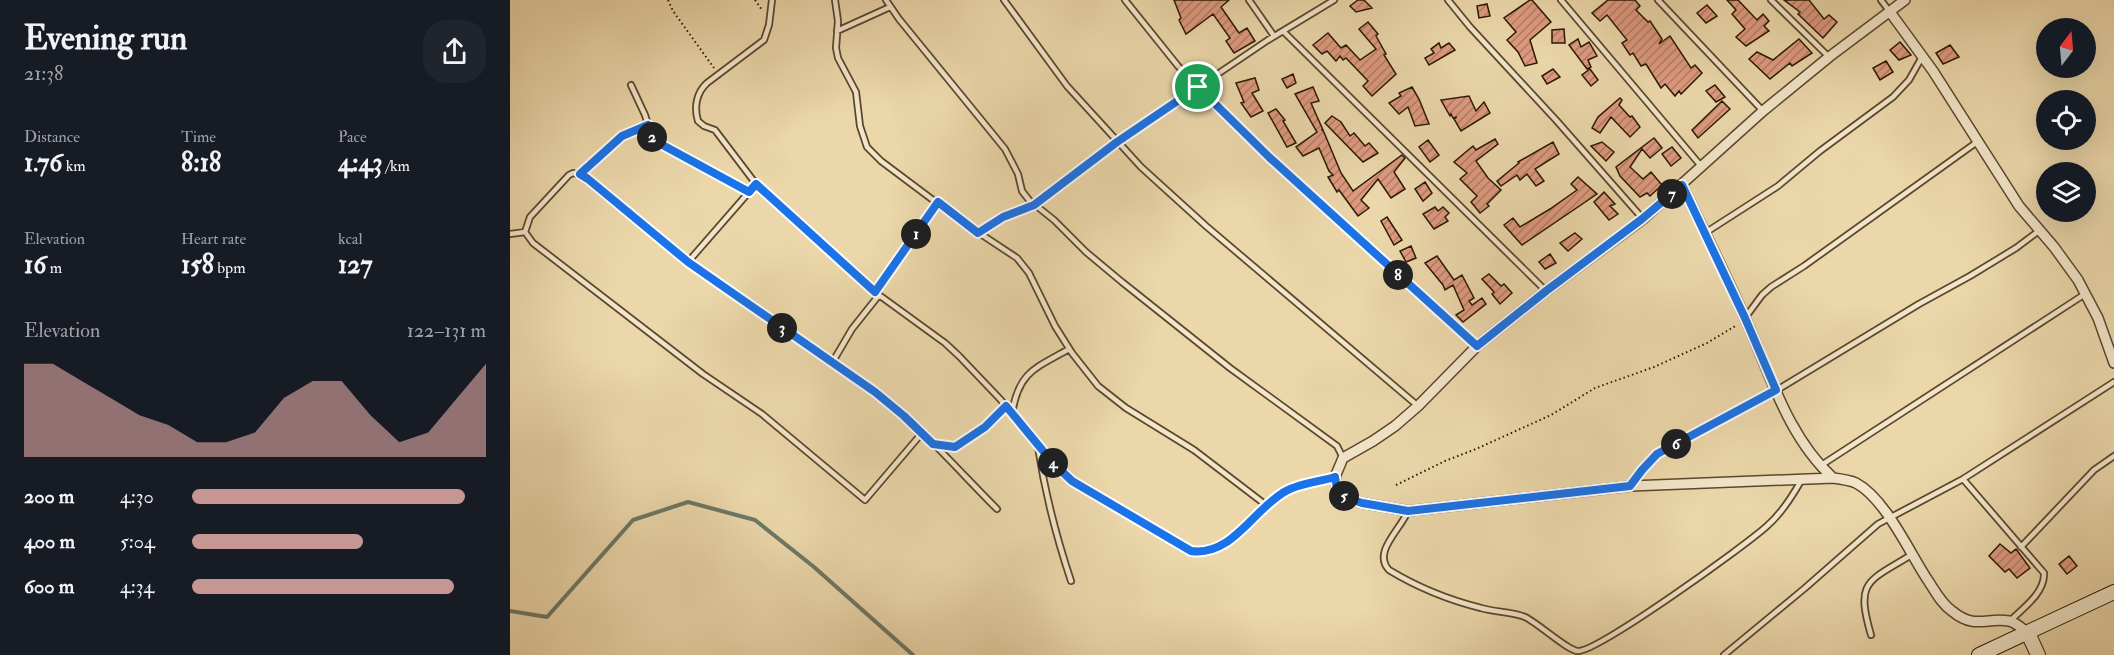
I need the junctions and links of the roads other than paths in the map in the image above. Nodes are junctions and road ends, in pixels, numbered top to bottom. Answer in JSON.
{"nodes":[{"id":1,"x":772,"y":0,"type":"edge"},
{"id":2,"x":835,"y":0,"type":"edge"},
{"id":3,"x":886,"y":0,"type":"edge"},
{"id":4,"x":1004,"y":0,"type":"edge"},
{"id":5,"x":1125,"y":0,"type":"edge"},
{"id":6,"x":1249,"y":0,"type":"edge"},
{"id":7,"x":1334,"y":0,"type":"edge"},
{"id":8,"x":1448,"y":0,"type":"edge"},
{"id":9,"x":1561,"y":0,"type":"edge"},
{"id":10,"x":1658,"y":0,"type":"edge"},
{"id":11,"x":1771,"y":0,"type":"edge"},
{"id":12,"x":1881,"y":0,"type":"edge"},
{"id":13,"x":1905,"y":0,"type":"edge"},
{"id":14,"x":890,"y":7,"type":"junction"},
{"id":15,"x":1890,"y":12,"type":"junction"},
{"id":16,"x":837,"y":31,"type":"junction"},
{"id":17,"x":1284,"y":32,"type":"junction"},
{"id":18,"x":1275,"y":36,"type":"junction"},
{"id":19,"x":1828,"y":57,"type":"junction"},
{"id":20,"x":1922,"y":57,"type":"junction"},
{"id":21,"x":631,"y":85,"type":"dead end"},
{"id":22,"x":1198,"y":87,"type":"junction"},
{"id":23,"x":1763,"y":111,"type":"junction"},
{"id":24,"x":648,"y":125,"type":"junction"},
{"id":25,"x":1117,"y":142,"type":"junction"},
{"id":26,"x":1977,"y":142,"type":"junction"},
{"id":27,"x":1701,"y":166,"type":"junction"},
{"id":28,"x":580,"y":174,"type":"junction"},
{"id":29,"x":756,"y":184,"type":"junction"},
{"id":30,"x":1682,"y":185,"type":"junction"},
{"id":31,"x":749,"y":192,"type":"junction"},
{"id":32,"x":938,"y":202,"type":"junction"},
{"id":33,"x":1034,"y":205,"type":"junction"},
{"id":34,"x":1642,"y":219,"type":"junction"},
{"id":35,"x":2040,"y":230,"type":"junction"},
{"id":36,"x":525,"y":232,"type":"junction"},
{"id":37,"x":978,"y":233,"type":"junction"},
{"id":38,"x":1705,"y":233,"type":"junction"},
{"id":39,"x":510,"y":234,"type":"edge"},
{"id":40,"x":688,"y":262,"type":"junction"},
{"id":41,"x":1546,"y":291,"type":"junction"},
{"id":42,"x":877,"y":293,"type":"junction"},
{"id":43,"x":2086,"y":293,"type":"junction"},
{"id":44,"x":1745,"y":318,"type":"junction"},
{"id":45,"x":1477,"y":346,"type":"junction"},
{"id":46,"x":1069,"y":349,"type":"junction"},
{"id":47,"x":832,"y":363,"type":"junction"},
{"id":48,"x":2114,"y":363,"type":"edge"},
{"id":49,"x":2114,"y":382,"type":"edge"},
{"id":50,"x":1776,"y":390,"type":"junction"},
{"id":51,"x":1006,"y":406,"type":"junction"},
{"id":52,"x":1418,"y":406,"type":"junction"},
{"id":53,"x":1012,"y":413,"type":"junction"},
{"id":54,"x":922,"y":433,"type":"junction"},
{"id":55,"x":933,"y":444,"type":"junction"},
{"id":56,"x":1038,"y":444,"type":"junction"},
{"id":57,"x":2114,"y":456,"type":"edge"},
{"id":58,"x":1343,"y":458,"type":"junction"},
{"id":59,"x":1820,"y":466,"type":"junction"},
{"id":60,"x":1833,"y":478,"type":"junction"},
{"id":61,"x":1802,"y":479,"type":"junction"},
{"id":62,"x":1963,"y":479,"type":"junction"},
{"id":63,"x":1630,"y":486,"type":"junction"},
{"id":64,"x":1093,"y":494,"type":"road end"},
{"id":65,"x":1266,"y":505,"type":"road end"},
{"id":66,"x":997,"y":509,"type":"dead end"},
{"id":67,"x":1408,"y":511,"type":"junction"},
{"id":68,"x":1890,"y":516,"type":"junction"},
{"id":69,"x":2021,"y":547,"type":"junction"},
{"id":70,"x":1911,"y":555,"type":"junction"},
{"id":71,"x":1071,"y":581,"type":"dead end"},
{"id":72,"x":2114,"y":592,"type":"edge"},
{"id":73,"x":2010,"y":621,"type":"junction"},
{"id":74,"x":2028,"y":633,"type":"junction"},
{"id":75,"x":1871,"y":635,"type":"dead end"},
{"id":76,"x":1724,"y":655,"type":"edge"},
{"id":77,"x":1979,"y":655,"type":"edge"},
{"id":78,"x":2038,"y":655,"type":"edge"}],
"edges":[{"from":1,"to":29,"type":"lane"},
{"from":2,"to":16,"type":"lane"},
{"from":3,"to":14,"type":"lane"},
{"from":4,"to":25,"type":"lane"},
{"from":5,"to":22,"type":"lane"},
{"from":6,"to":18,"type":"lane"},
{"from":7,"to":17,"type":"lane"},
{"from":8,"to":34,"type":"lane"},
{"from":9,"to":27,"type":"lane"},
{"from":10,"to":23,"type":"lane"},
{"from":11,"to":19,"type":"lane"},
{"from":12,"to":15,"type":"lane"},
{"from":13,"to":15,"type":"street"},
{"from":14,"to":16,"type":"lane"},
{"from":14,"to":33,"type":"lane"},
{"from":15,"to":19,"type":"street"},
{"from":15,"to":20,"type":"street"},
{"from":16,"to":32,"type":"lane"},
{"from":17,"to":18,"type":"lane"},
{"from":17,"to":41,"type":"lane"},
{"from":18,"to":22,"type":"lane"},
{"from":19,"to":23,"type":"street"},
{"from":20,"to":26,"type":"street"},
{"from":20,"to":38,"type":"lane"},
{"from":21,"to":24,"type":"lane"},
{"from":22,"to":25,"type":"lane"},
{"from":22,"to":45,"type":"lane"},
{"from":23,"to":27,"type":"street"},
{"from":24,"to":28,"type":"lane"},
{"from":24,"to":31,"type":"lane"},
{"from":25,"to":33,"type":"lane"},
{"from":25,"to":52,"type":"lane"},
{"from":26,"to":35,"type":"street"},
{"from":26,"to":44,"type":"lane"},
{"from":27,"to":30,"type":"street"},
{"from":28,"to":36,"type":"lane"},
{"from":28,"to":40,"type":"lane"},
{"from":29,"to":31,"type":"lane"},
{"from":29,"to":42,"type":"lane"},
{"from":30,"to":34,"type":"street"},
{"from":30,"to":38,"type":"street"},
{"from":31,"to":40,"type":"lane"},
{"from":32,"to":37,"type":"lane"},
{"from":32,"to":42,"type":"lane"},
{"from":33,"to":37,"type":"lane"},
{"from":33,"to":58,"type":"lane"},
{"from":34,"to":41,"type":"street"},
{"from":35,"to":43,"type":"street"},
{"from":35,"to":50,"type":"lane"},
{"from":36,"to":39,"type":"lane"},
{"from":36,"to":54,"type":"lane"},
{"from":37,"to":46,"type":"lane"},
{"from":38,"to":44,"type":"street"},
{"from":40,"to":47,"type":"lane"},
{"from":41,"to":45,"type":"street"},
{"from":42,"to":47,"type":"lane"},
{"from":42,"to":51,"type":"lane"},
{"from":43,"to":48,"type":"street"},
{"from":43,"to":59,"type":"lane"},
{"from":44,"to":50,"type":"street"},
{"from":45,"to":52,"type":"street"},
{"from":46,"to":53,"type":"lane"},
{"from":46,"to":65,"type":"lane"},
{"from":47,"to":54,"type":"lane"},
{"from":49,"to":62,"type":"lane"},
{"from":50,"to":59,"type":"street"},
{"from":50,"to":63,"type":"lane"},
{"from":51,"to":53,"type":"lane"},
{"from":51,"to":55,"type":"lane"},
{"from":52,"to":58,"type":"street"},
{"from":53,"to":56,"type":"lane"},
{"from":54,"to":55,"type":"lane"},
{"from":55,"to":66,"type":"lane"},
{"from":56,"to":64,"type":"lane"},
{"from":56,"to":71,"type":"lane"},
{"from":57,"to":69,"type":"lane"},
{"from":58,"to":67,"type":"street"},
{"from":59,"to":60,"type":"street"},
{"from":60,"to":61,"type":"street"},
{"from":60,"to":68,"type":"street"},
{"from":61,"to":63,"type":"street"},
{"from":61,"to":67,"type":"lane"},
{"from":62,"to":68,"type":"lane"},
{"from":62,"to":69,"type":"lane"},
{"from":63,"to":67,"type":"street"},
{"from":68,"to":70,"type":"street"},
{"from":68,"to":76,"type":"lane"},
{"from":69,"to":73,"type":"lane"},
{"from":70,"to":73,"type":"street"},
{"from":70,"to":75,"type":"lane"},
{"from":72,"to":74,"type":"street"},
{"from":73,"to":74,"type":"street"},
{"from":74,"to":77,"type":"street"},
{"from":74,"to":78,"type":"street"}]}
